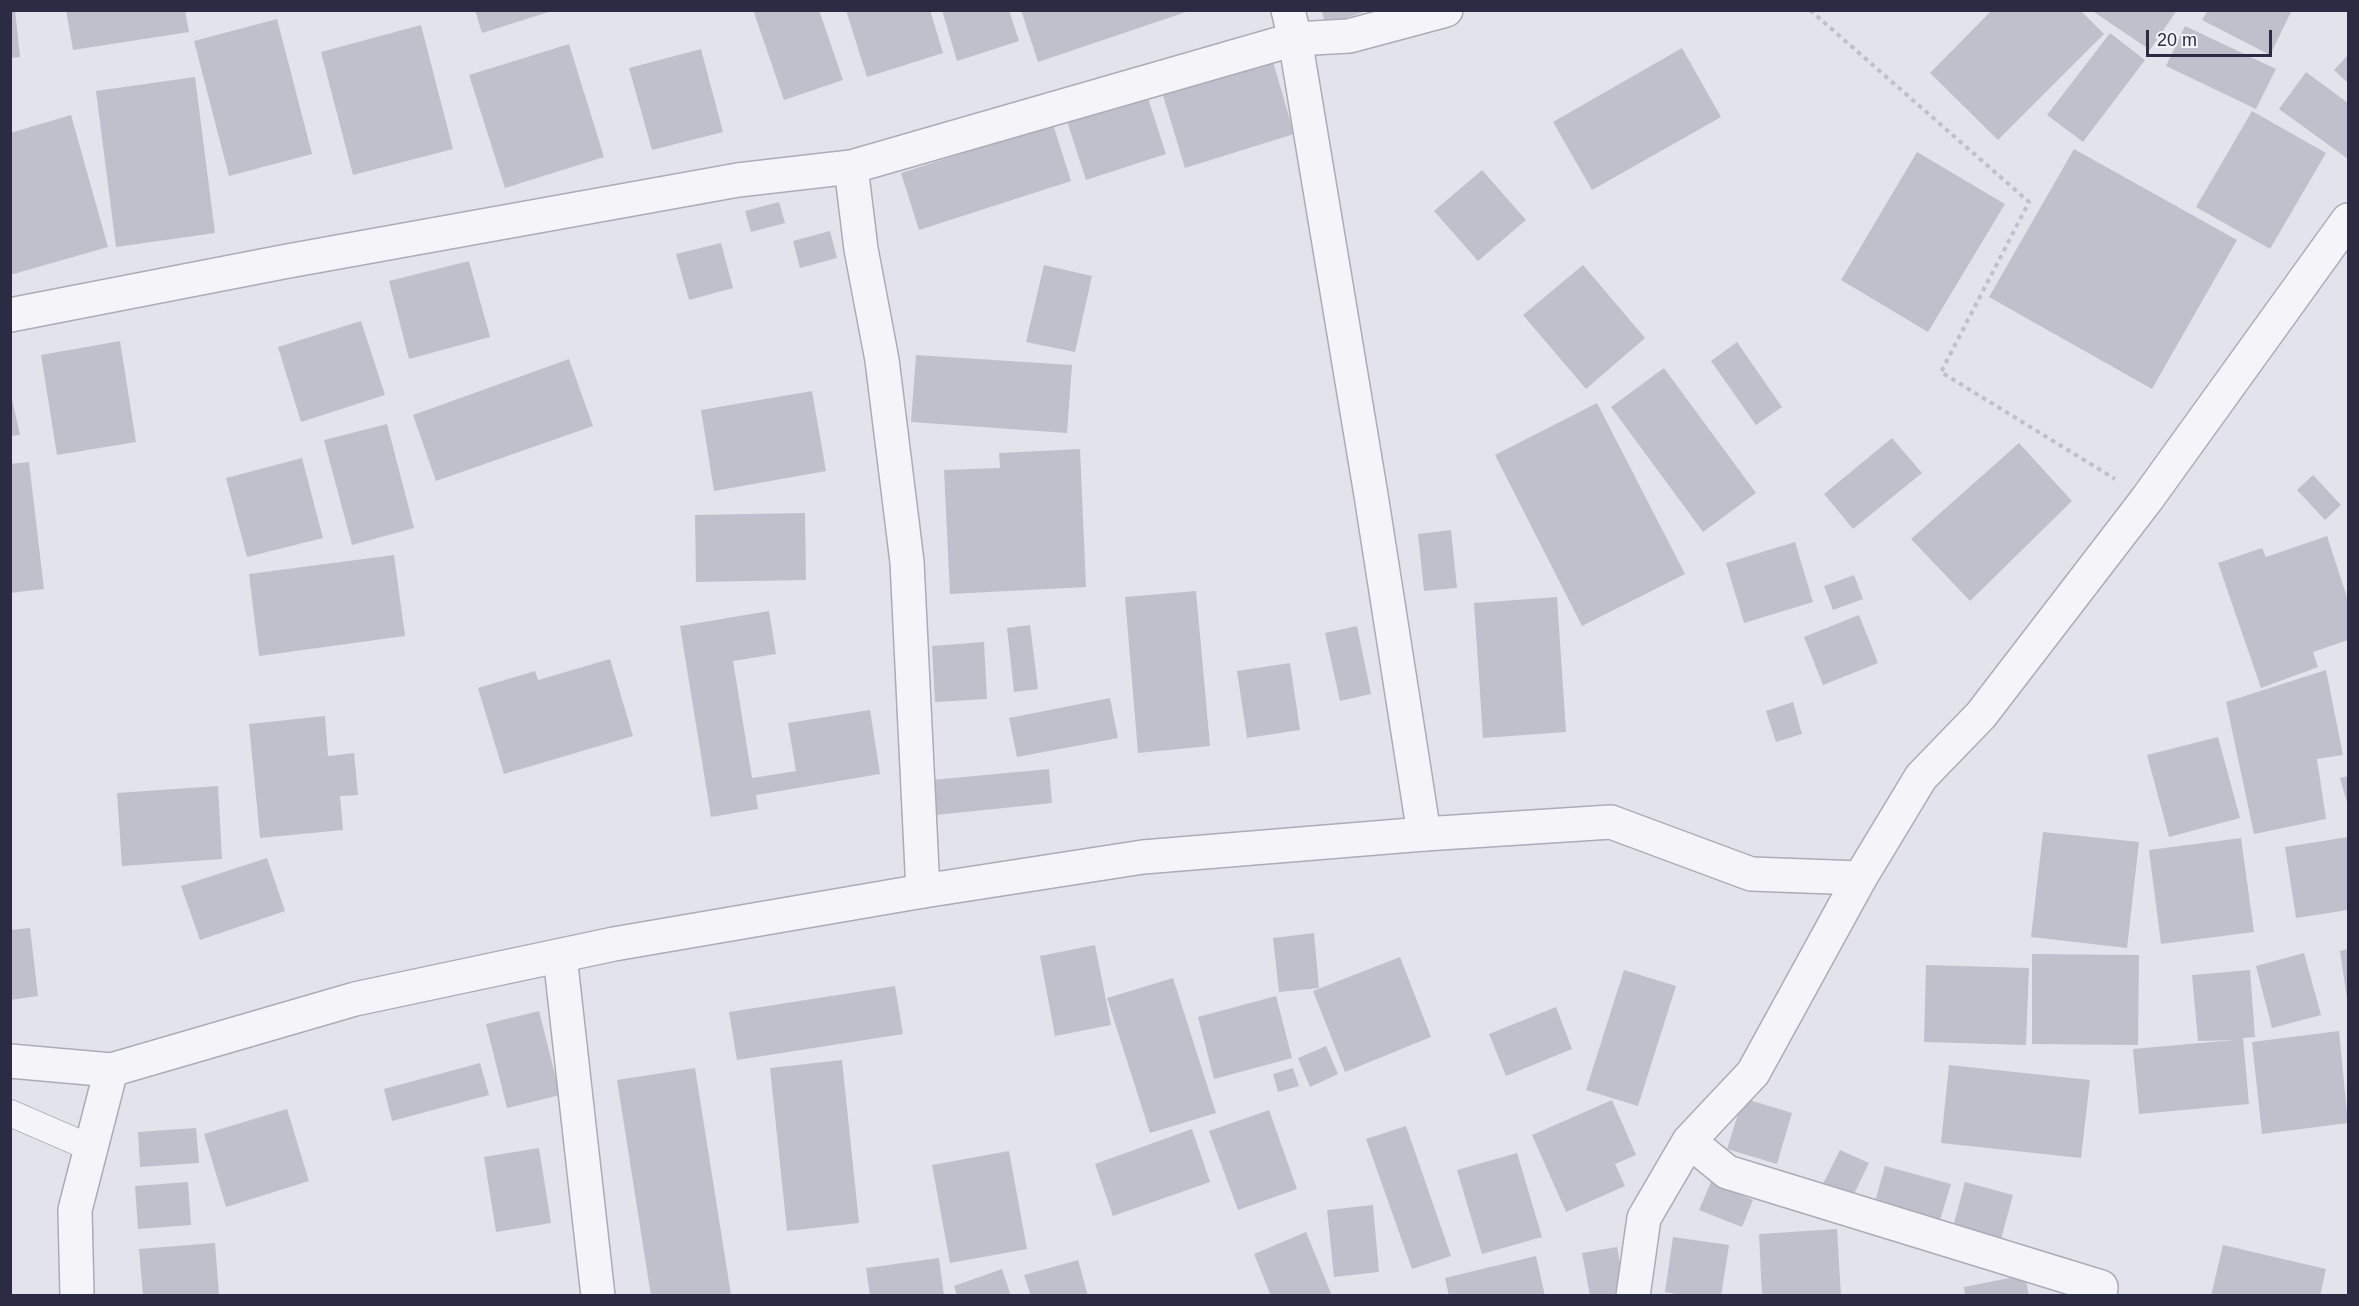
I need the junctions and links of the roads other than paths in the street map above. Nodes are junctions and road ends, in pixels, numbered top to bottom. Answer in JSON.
{"nodes":[{"id":1,"x":1446,"y":10,"type":"edge"},
{"id":2,"x":1292,"y":25,"type":"edge"},
{"id":3,"x":851,"y":167,"type":"junction"},
{"id":4,"x":2349,"y":220,"type":"edge"},
{"id":5,"x":10,"y":315,"type":"edge"},
{"id":6,"x":1424,"y":834,"type":"junction"},
{"id":7,"x":1860,"y":878,"type":"junction"},
{"id":8,"x":923,"y":891,"type":"junction"},
{"id":9,"x":560,"y":956,"type":"junction"},
{"id":10,"x":10,"y":1061,"type":"edge"},
{"id":11,"x":111,"y":1070,"type":"junction"},
{"id":12,"x":10,"y":1113,"type":"edge"},
{"id":13,"x":1689,"y":1141,"type":"junction"},
{"id":14,"x":90,"y":1148,"type":"junction"},
{"id":15,"x":77,"y":1296,"type":"edge"},
{"id":16,"x":598,"y":1296,"type":"edge"},
{"id":17,"x":1634,"y":1296,"type":"edge"},
{"id":18,"x":2100,"y":1296,"type":"edge"}],
"edges":[{"from":1,"to":2,"type":"street"},
{"from":2,"to":3,"type":"street"},
{"from":2,"to":6,"type":"street"},
{"from":3,"to":5,"type":"street"},
{"from":3,"to":8,"type":"street"},
{"from":4,"to":7,"type":"street"},
{"from":6,"to":7,"type":"street"},
{"from":6,"to":8,"type":"street"},
{"from":7,"to":13,"type":"street"},
{"from":8,"to":9,"type":"street"},
{"from":9,"to":11,"type":"street"},
{"from":9,"to":16,"type":"street"},
{"from":10,"to":11,"type":"street"},
{"from":11,"to":14,"type":"street"},
{"from":12,"to":14,"type":"lane"},
{"from":13,"to":17,"type":"street"},
{"from":13,"to":18,"type":"street"},
{"from":14,"to":15,"type":"street"}]}
